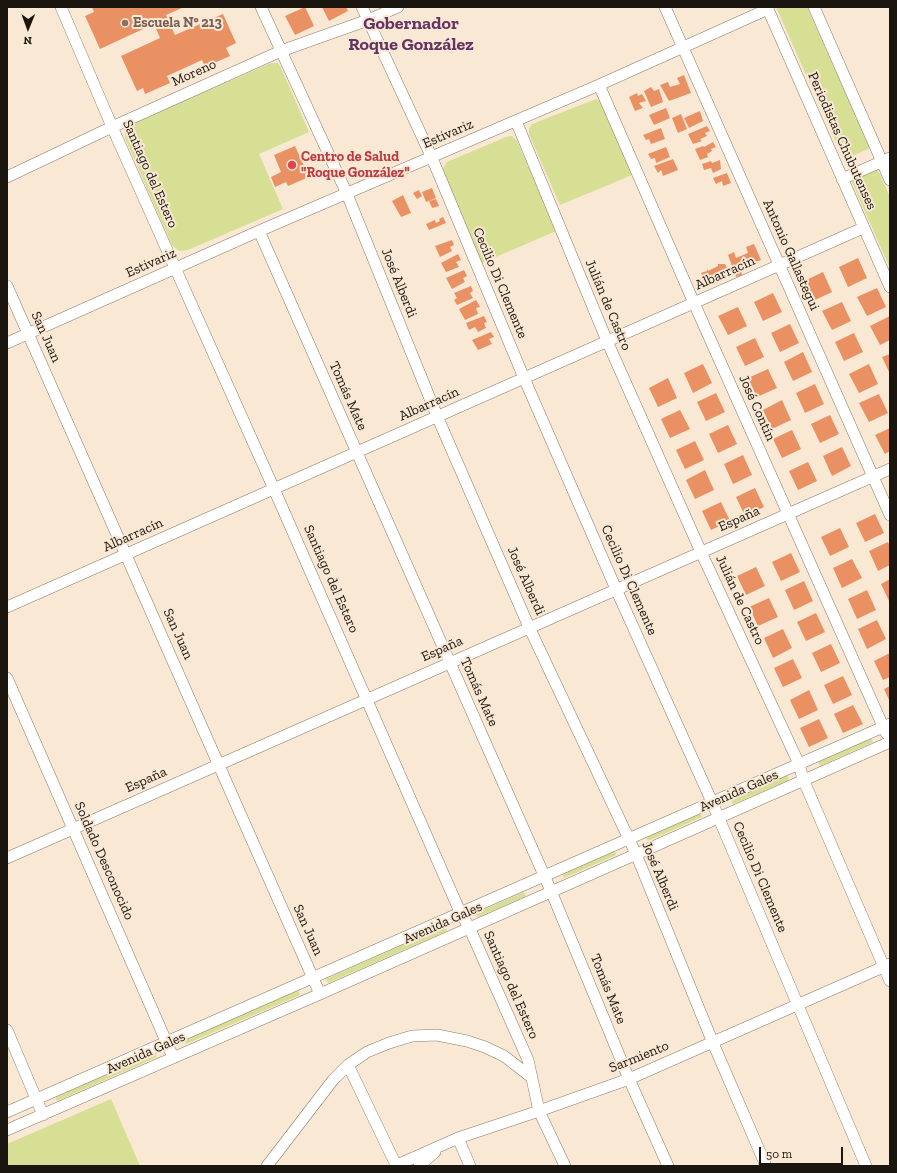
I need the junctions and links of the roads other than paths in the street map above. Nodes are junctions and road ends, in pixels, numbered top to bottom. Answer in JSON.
{"nodes":[{"id":1,"x":61,"y":7,"type":"edge"},
{"id":2,"x":261,"y":7,"type":"edge"},
{"id":3,"x":362,"y":7,"type":"edge"},
{"id":4,"x":398,"y":7,"type":"edge"},
{"id":5,"x":665,"y":7,"type":"edge"},
{"id":6,"x":814,"y":7,"type":"edge"},
{"id":7,"x":768,"y":8,"type":"edge"},
{"id":8,"x":368,"y":20,"type":"junction"},
{"id":9,"x":683,"y":47,"type":"junction"},
{"id":10,"x":281,"y":51,"type":"junction"},
{"id":11,"x":599,"y":85,"type":"junction"},
{"id":12,"x":516,"y":121,"type":"junction"},
{"id":13,"x":112,"y":127,"type":"junction"},
{"id":14,"x":432,"y":158,"type":"junction"},
{"id":15,"x":886,"y":160,"type":"edge"},
{"id":16,"x":7,"y":178,"type":"edge"},
{"id":17,"x":842,"y":179,"type":"junction"},
{"id":18,"x":890,"y":180,"type":"edge"},
{"id":19,"x":347,"y":194,"type":"junction"},
{"id":20,"x":864,"y":228,"type":"junction"},
{"id":21,"x":259,"y":232,"type":"junction"},
{"id":22,"x":779,"y":265,"type":"junction"},
{"id":23,"x":176,"y":268,"type":"junction"},
{"id":24,"x":7,"y":286,"type":"edge"},
{"id":25,"x":890,"y":287,"type":"edge"},
{"id":26,"x":694,"y":303,"type":"junction"},
{"id":27,"x":28,"y":333,"type":"junction"},
{"id":28,"x":607,"y":341,"type":"junction"},
{"id":29,"x":7,"y":343,"type":"edge"},
{"id":30,"x":524,"y":378,"type":"junction"},
{"id":31,"x":437,"y":416,"type":"junction"},
{"id":32,"x":356,"y":452,"type":"junction"},
{"id":33,"x":890,"y":469,"type":"edge"},
{"id":34,"x":873,"y":476,"type":"junction"},
{"id":35,"x":274,"y":489,"type":"junction"},
{"id":36,"x":787,"y":514,"type":"junction"},
{"id":37,"x":890,"y":515,"type":"edge"},
{"id":38,"x":700,"y":552,"type":"junction"},
{"id":39,"x":126,"y":554,"type":"junction"},
{"id":40,"x":616,"y":589,"type":"junction"},
{"id":41,"x":7,"y":607,"type":"edge"},
{"id":42,"x":530,"y":628,"type":"junction"},
{"id":43,"x":449,"y":663,"type":"junction"},
{"id":44,"x":7,"y":678,"type":"edge"},
{"id":45,"x":367,"y":699,"type":"junction"},
{"id":46,"x":886,"y":725,"type":"edge"},
{"id":47,"x":890,"y":742,"type":"edge"},
{"id":48,"x":219,"y":764,"type":"junction"},
{"id":49,"x":799,"y":764,"type":"junction"},
{"id":50,"x":803,"y":779,"type":"junction"},
{"id":51,"x":712,"y":802,"type":"junction"},
{"id":52,"x":718,"y":816,"type":"junction"},
{"id":53,"x":73,"y":828,"type":"junction"},
{"id":54,"x":628,"y":839,"type":"junction"},
{"id":55,"x":636,"y":854,"type":"junction"},
{"id":56,"x":7,"y":858,"type":"edge"},
{"id":57,"x":544,"y":876,"type":"junction"},
{"id":58,"x":551,"y":892,"type":"junction"},
{"id":59,"x":461,"y":914,"type":"junction"},
{"id":60,"x":469,"y":927,"type":"junction"},
{"id":61,"x":887,"y":966,"type":"edge"},
{"id":62,"x":312,"y":978,"type":"junction"},
{"id":63,"x":890,"y":982,"type":"edge"},
{"id":64,"x":320,"y":994,"type":"junction"},
{"id":65,"x":798,"y":1006,"type":"junction"},
{"id":66,"x":7,"y":1030,"type":"edge"},
{"id":67,"x":166,"y":1041,"type":"junction"},
{"id":68,"x":712,"y":1043,"type":"junction"},
{"id":69,"x":173,"y":1057,"type":"junction"},
{"id":70,"x":348,"y":1066,"type":"junction"},
{"id":71,"x":531,"y":1077,"type":"junction"},
{"id":72,"x":629,"y":1079,"type":"junction"},
{"id":73,"x":36,"y":1099,"type":"junction"},
{"id":74,"x":539,"y":1111,"type":"junction"},
{"id":75,"x":7,"y":1112,"type":"edge"},
{"id":76,"x":43,"y":1114,"type":"junction"},
{"id":77,"x":7,"y":1130,"type":"edge"},
{"id":78,"x":458,"y":1138,"type":"junction"},
{"id":79,"x":445,"y":1144,"type":"junction"},
{"id":80,"x":267,"y":1166,"type":"edge"},
{"id":81,"x":396,"y":1166,"type":"edge"},
{"id":82,"x":419,"y":1166,"type":"edge"},
{"id":83,"x":470,"y":1166,"type":"edge"},
{"id":84,"x":565,"y":1166,"type":"edge"},
{"id":85,"x":668,"y":1166,"type":"edge"},
{"id":86,"x":766,"y":1166,"type":"edge"},
{"id":87,"x":866,"y":1166,"type":"edge"}],
"edges":[{"from":1,"to":13,"type":"street","name":"Santiago del Estero"},
{"from":2,"to":10,"type":"street","name":"José Alberdi"},
{"from":3,"to":8,"type":"street","name":"Cecilio Di Clemente"},
{"from":4,"to":8,"type":"street","name":"Moreno"},
{"from":5,"to":9,"type":"street","name":"Antonio Gallastegui"},
{"from":6,"to":15,"type":"street","name":"Periodistas Chubutenses"},
{"from":7,"to":9,"type":"street","name":"Estivariz"},
{"from":7,"to":17,"type":"street","name":"Periodistas Chubutenses"},
{"from":8,"to":10,"type":"street","name":"Moreno"},
{"from":8,"to":14,"type":"street","name":"Cecilio Di Clemente"},
{"from":9,"to":11,"type":"street","name":"Estivariz"},
{"from":9,"to":22,"type":"street","name":"Antonio Gallastegui"},
{"from":10,"to":13,"type":"street","name":"Moreno"},
{"from":10,"to":19,"type":"street","name":"José Alberdi"},
{"from":11,"to":12,"type":"street","name":"Estivariz"},
{"from":11,"to":26,"type":"street","name":"José Contín"},
{"from":12,"to":14,"type":"street","name":"Estivariz"},
{"from":12,"to":28,"type":"street","name":"Julián de Castro"},
{"from":13,"to":16,"type":"street","name":"Moreno"},
{"from":13,"to":23,"type":"street","name":"Santiago del Estero"},
{"from":14,"to":19,"type":"street","name":"Estivariz"},
{"from":14,"to":30,"type":"street","name":"Cecilio Di Clemente"},
{"from":15,"to":17,"type":"street"},
{"from":15,"to":18,"type":"street","name":"Periodistas Chubutenses"},
{"from":17,"to":20,"type":"street","name":"Periodistas Chubutenses"},
{"from":19,"to":21,"type":"street","name":"Estivariz"},
{"from":19,"to":31,"type":"street","name":"José Alberdi"},
{"from":20,"to":22,"type":"street","name":"Albarracín"},
{"from":20,"to":25,"type":"street","name":"Periodistas Chubutenses"},
{"from":21,"to":23,"type":"street","name":"Estivariz"},
{"from":21,"to":32,"type":"street","name":"Tomás Mate"},
{"from":22,"to":26,"type":"street","name":"Albarracín"},
{"from":22,"to":34,"type":"street","name":"Antonio Gallastegui"},
{"from":23,"to":27,"type":"street","name":"Estivariz"},
{"from":23,"to":35,"type":"street","name":"Santiago del Estero"},
{"from":24,"to":27,"type":"street","name":"San Juan"},
{"from":26,"to":28,"type":"street","name":"Albarracín"},
{"from":26,"to":36,"type":"street","name":"José Contín"},
{"from":27,"to":29,"type":"street","name":"Estivariz"},
{"from":27,"to":39,"type":"street","name":"San Juan"},
{"from":28,"to":30,"type":"street","name":"Albarracín"},
{"from":28,"to":38,"type":"street","name":"Julián de Castro"},
{"from":30,"to":31,"type":"street","name":"Albarracín"},
{"from":30,"to":40,"type":"street","name":"Cecilio Di Clemente"},
{"from":31,"to":32,"type":"street","name":"Albarracín"},
{"from":31,"to":42,"type":"street","name":"José Alberdi"},
{"from":32,"to":35,"type":"street","name":"Albarracín"},
{"from":32,"to":43,"type":"street","name":"Tomás Mate"},
{"from":33,"to":34,"type":"street","name":"España"},
{"from":34,"to":36,"type":"street","name":"España"},
{"from":34,"to":37,"type":"street","name":"Antonio Gallastegui"},
{"from":35,"to":39,"type":"street","name":"Albarracín"},
{"from":35,"to":45,"type":"street","name":"Santiago del Estero"},
{"from":36,"to":38,"type":"street","name":"España"},
{"from":36,"to":46,"type":"street","name":"José Contín"},
{"from":38,"to":40,"type":"street","name":"España"},
{"from":38,"to":49,"type":"street","name":"Julián de Castro"},
{"from":39,"to":41,"type":"street","name":"Albarracín"},
{"from":39,"to":48,"type":"street","name":"San Juan"},
{"from":40,"to":42,"type":"street","name":"España"},
{"from":40,"to":51,"type":"street","name":"Cecilio Di Clemente"},
{"from":42,"to":43,"type":"street","name":"España"},
{"from":42,"to":54,"type":"street","name":"José Alberdi"},
{"from":43,"to":45,"type":"street","name":"España"},
{"from":43,"to":57,"type":"street","name":"Tomás Mate"},
{"from":44,"to":53,"type":"street","name":"Soldado Desconocido"},
{"from":45,"to":48,"type":"street","name":"España"},
{"from":45,"to":59,"type":"street","name":"Santiago del Estero"},
{"from":46,"to":47,"type":"street","name":"José Contín"},
{"from":46,"to":49,"type":"street","name":"Avenida Gales"},
{"from":47,"to":50,"type":"street","name":"Avenida Gales"},
{"from":48,"to":53,"type":"street","name":"España"},
{"from":48,"to":62,"type":"street","name":"San Juan"},
{"from":49,"to":50,"type":"street","name":"Julián de Castro"},
{"from":49,"to":51,"type":"street","name":"Avenida Gales"},
{"from":50,"to":52,"type":"street","name":"Avenida Gales"},
{"from":50,"to":61,"type":"street","name":"Julián de Castro"},
{"from":51,"to":52,"type":"street","name":"Cecilio Di Clemente"},
{"from":51,"to":54,"type":"street","name":"Avenida Gales"},
{"from":52,"to":55,"type":"street","name":"Avenida Gales"},
{"from":52,"to":65,"type":"street","name":"Cecilio Di Clemente"},
{"from":53,"to":56,"type":"street","name":"España"},
{"from":53,"to":67,"type":"street","name":"Soldado Desconocido"},
{"from":54,"to":55,"type":"street","name":"José Alberdi"},
{"from":54,"to":57,"type":"street","name":"Avenida Gales"},
{"from":55,"to":58,"type":"street","name":"Avenida Gales"},
{"from":55,"to":68,"type":"street","name":"José Alberdi"},
{"from":57,"to":58,"type":"street","name":"Tomás Mate"},
{"from":57,"to":59,"type":"street","name":"Avenida Gales"},
{"from":58,"to":60,"type":"street","name":"Avenida Gales"},
{"from":58,"to":72,"type":"street","name":"Tomás Mate"},
{"from":59,"to":60,"type":"street","name":"Santiago del Estero"},
{"from":59,"to":62,"type":"street","name":"Avenida Gales"},
{"from":60,"to":64,"type":"street","name":"Avenida Gales"},
{"from":60,"to":71,"type":"street","name":"Santiago del Estero"},
{"from":61,"to":63,"type":"street","name":"Julián de Castro"},
{"from":61,"to":65,"type":"street","name":"Sarmiento"},
{"from":62,"to":64,"type":"street","name":"San Juan"},
{"from":62,"to":67,"type":"street","name":"Avenida Gales"},
{"from":64,"to":69,"type":"street","name":"Avenida Gales"},
{"from":65,"to":68,"type":"street","name":"Sarmiento"},
{"from":65,"to":87,"type":"street","name":"Cecilio Di Clemente"},
{"from":66,"to":73,"type":"street"},
{"from":67,"to":69,"type":"street","name":"Soldado Desconocido"},
{"from":67,"to":73,"type":"street","name":"Avenida Gales"},
{"from":68,"to":72,"type":"street","name":"Sarmiento"},
{"from":68,"to":86,"type":"street","name":"José Alberdi"},
{"from":69,"to":76,"type":"street","name":"Avenida Gales"},
{"from":70,"to":71,"type":"street"},
{"from":70,"to":80,"type":"street"},
{"from":70,"to":81,"type":"street"},
{"from":71,"to":74,"type":"street","name":"Santiago del Estero"},
{"from":72,"to":74,"type":"street","name":"Sarmiento"},
{"from":72,"to":85,"type":"street","name":"Tomás Mate"},
{"from":73,"to":75,"type":"street","name":"Avenida Gales"},
{"from":73,"to":76,"type":"street"},
{"from":74,"to":78,"type":"street","name":"Sarmiento"},
{"from":74,"to":84,"type":"street","name":"Santiago del Estero"},
{"from":76,"to":77,"type":"street","name":"Avenida Gales"},
{"from":78,"to":79,"type":"street","name":"Sarmiento"},
{"from":78,"to":83,"type":"street"},
{"from":79,"to":81,"type":"street","name":"Sarmiento"},
{"from":79,"to":82,"type":"street"}]}
